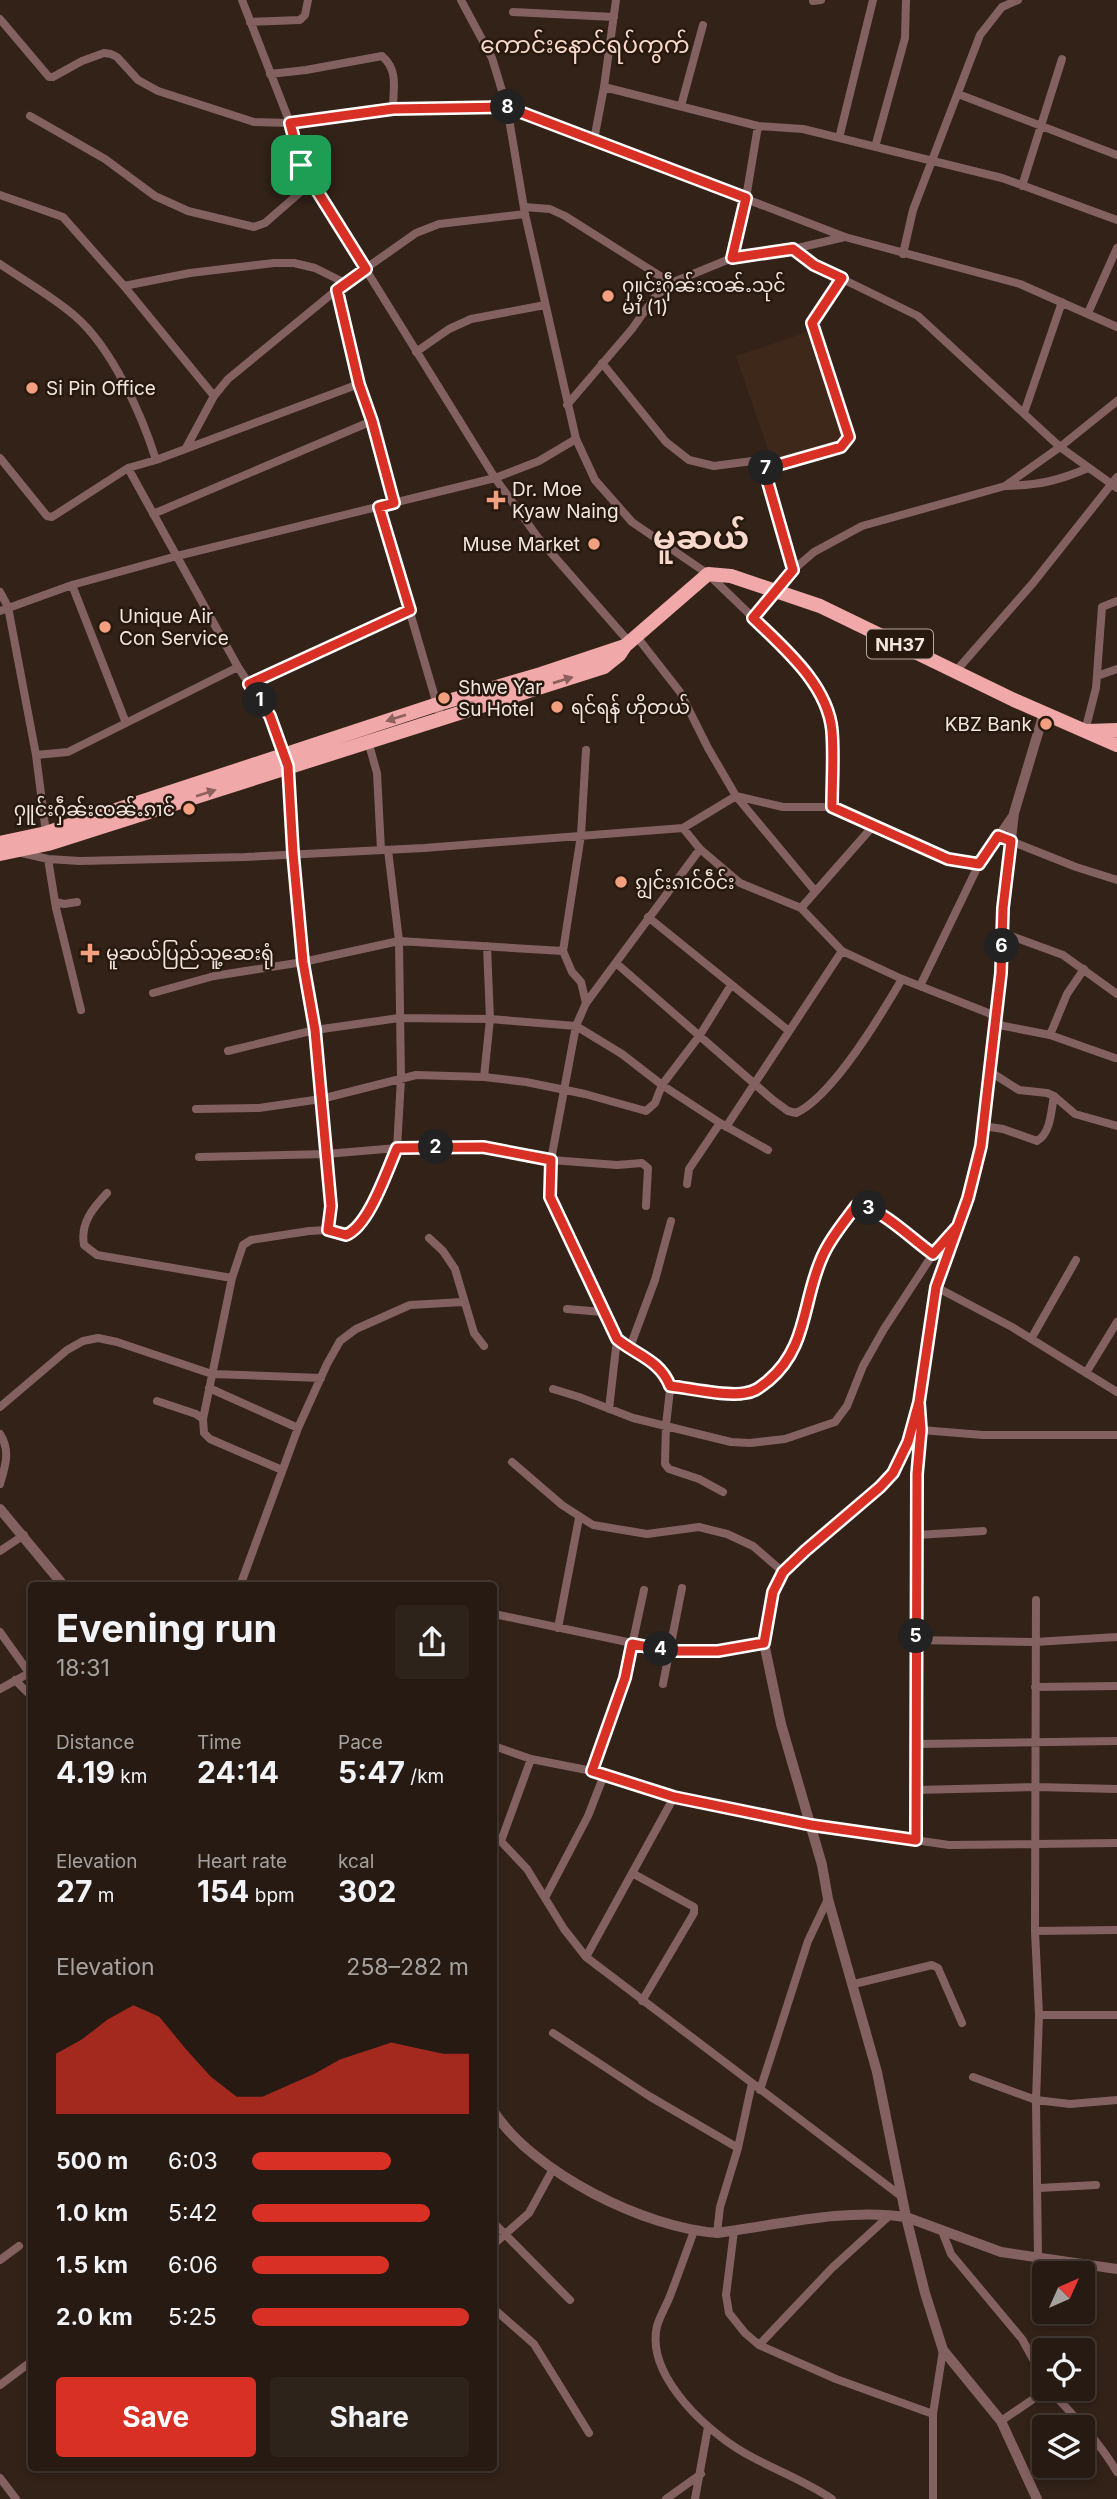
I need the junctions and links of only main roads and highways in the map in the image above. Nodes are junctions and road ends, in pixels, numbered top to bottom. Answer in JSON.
{"nodes":[{"id":1,"x":439,"y":711,"type":"junction"},
{"id":2,"x":1117,"y":730,"type":"edge"},
{"id":3,"x":1085,"y":731,"type":"junction"},
{"id":4,"x":1117,"y":745,"type":"edge"},
{"id":5,"x":287,"y":760,"type":"junction"},
{"id":6,"x":3,"y":847,"type":"edge"}],
"edges":[{"from":1,"to":3,"type":"highway","number":"NH37"},
{"from":1,"to":5,"type":"highway","one_way":true},
{"from":1,"to":5,"type":"highway"},
{"from":2,"to":3,"type":"highway","number":"NH37"},
{"from":3,"to":4,"type":"highway","number":"NH37"},
{"from":5,"to":6,"type":"highway"},
{"from":6,"to":5,"type":"highway","one_way":true}]}
